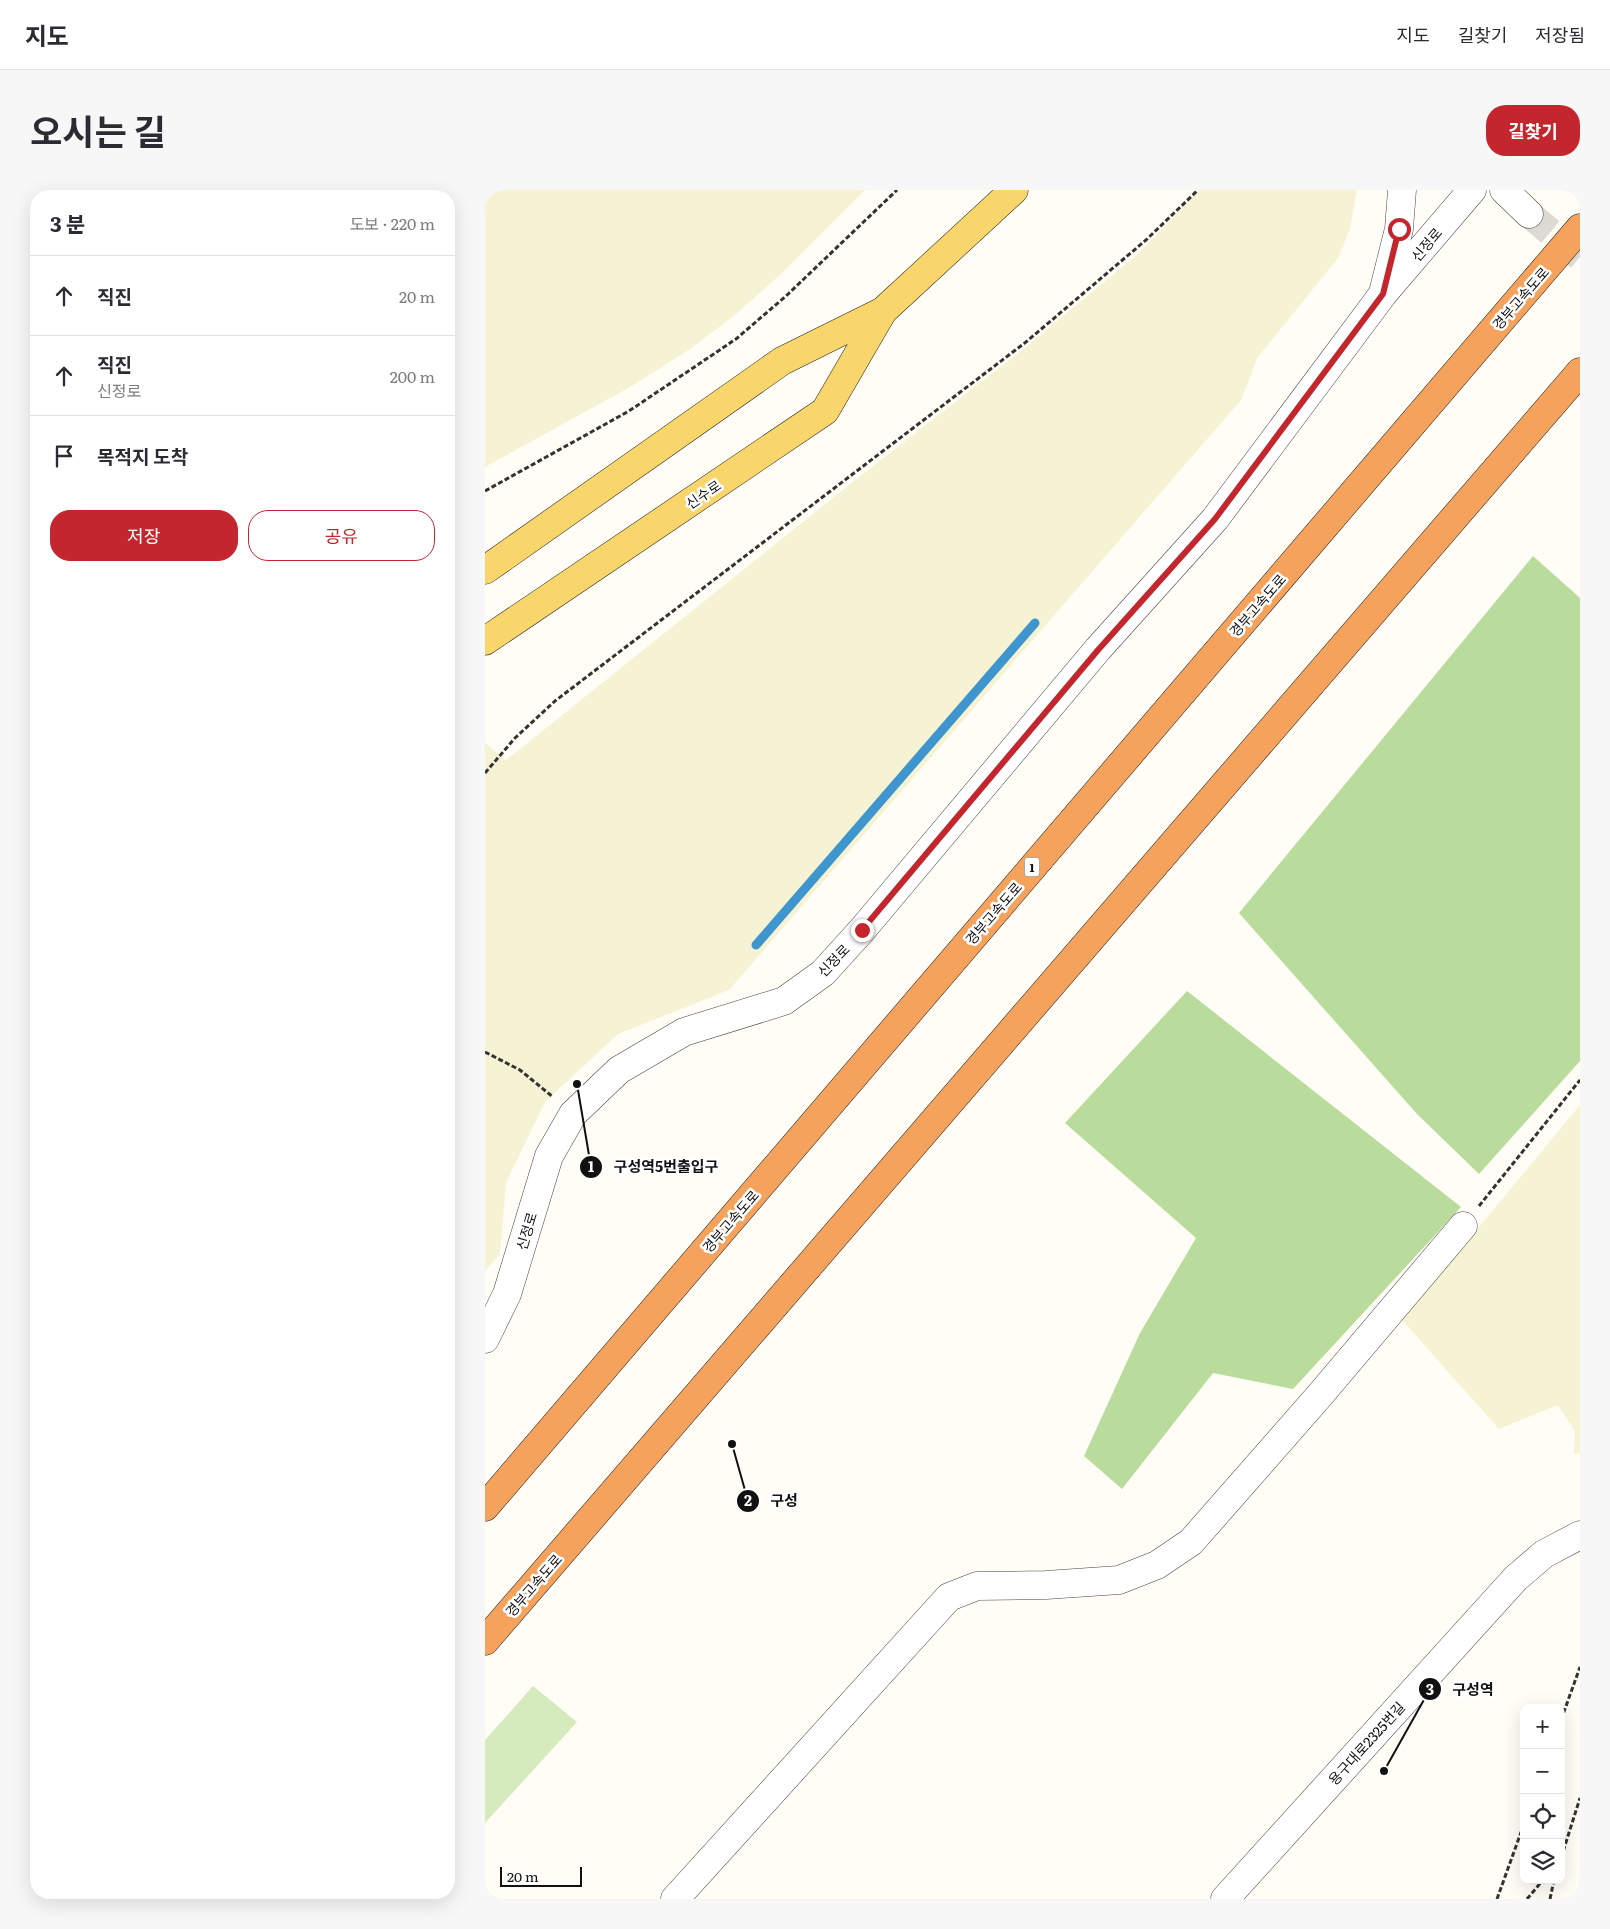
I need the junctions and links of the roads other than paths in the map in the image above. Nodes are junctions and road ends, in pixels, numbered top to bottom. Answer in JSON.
{"nodes":[{"id":1,"x":1014,"y":190,"type":"edge"},
{"id":2,"x":1402,"y":190,"type":"edge"},
{"id":3,"x":1472,"y":190,"type":"edge"},
{"id":4,"x":1504,"y":190,"type":"edge"},
{"id":5,"x":1529,"y":214,"type":"tunnel mouth"},
{"id":6,"x":1580,"y":228,"type":"edge"},
{"id":7,"x":1383,"y":294,"type":"junction"},
{"id":8,"x":883,"y":311,"type":"junction"},
{"id":9,"x":1580,"y":372,"type":"edge"},
{"id":10,"x":485,"y":570,"type":"edge"},
{"id":11,"x":485,"y":641,"type":"edge"},
{"id":12,"x":1463,"y":1226,"type":"road end"},
{"id":13,"x":485,"y":1339,"type":"edge"},
{"id":14,"x":485,"y":1507,"type":"edge"},
{"id":15,"x":1580,"y":1535,"type":"edge"},
{"id":16,"x":485,"y":1641,"type":"edge"},
{"id":17,"x":675,"y":1899,"type":"edge"},
{"id":18,"x":1225,"y":1899,"type":"edge"}],
"edges":[{"from":1,"to":8,"type":"main road","name":"신수로"},
{"from":2,"to":7,"type":"street"},
{"from":3,"to":7,"type":"street","name":"신정로"},
{"from":4,"to":5,"type":"street"},
{"from":6,"to":14,"type":"highway","name":"경부고속도로","number":"1"},
{"from":7,"to":13,"type":"street","name":"신정로"},
{"from":8,"to":10,"type":"main road","name":"신수로"},
{"from":8,"to":11,"type":"main road","name":"신수로"},
{"from":9,"to":16,"type":"highway","name":"경부고속도로"},
{"from":12,"to":17,"type":"street"},
{"from":15,"to":18,"type":"street","name":"용구대로2325번길"}]}
